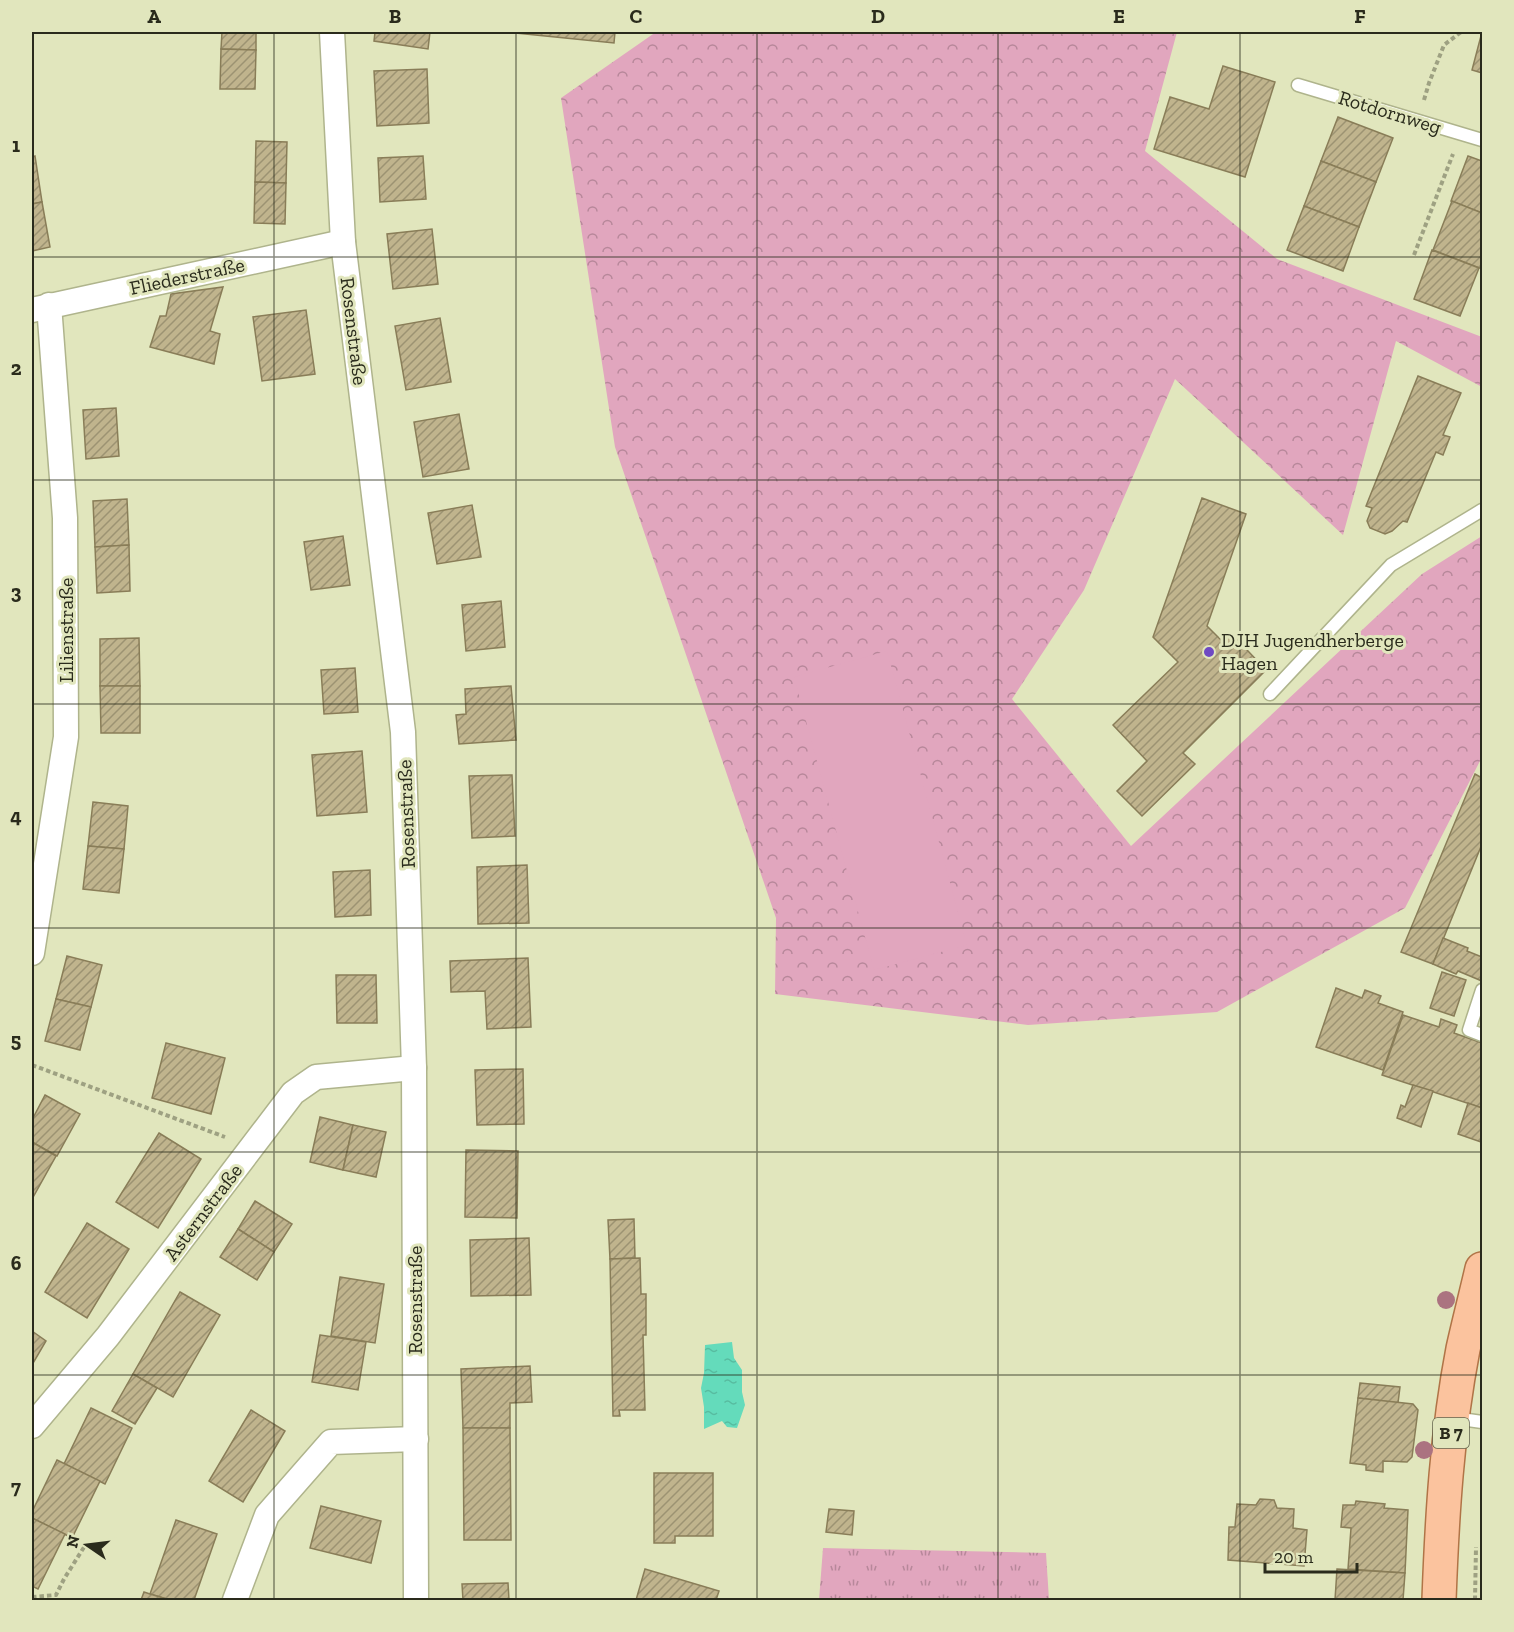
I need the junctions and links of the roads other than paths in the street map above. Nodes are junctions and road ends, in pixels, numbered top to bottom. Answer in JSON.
{"nodes":[{"id":1,"x":332,"y":32,"type":"edge"},
{"id":2,"x":1298,"y":84,"type":"dead end"},
{"id":3,"x":1482,"y":140,"type":"edge"},
{"id":4,"x":343,"y":242,"type":"junction"},
{"id":5,"x":40,"y":307,"type":"edge"},
{"id":6,"x":1482,"y":510,"type":"edge"},
{"id":7,"x":1270,"y":694,"type":"dead end"},
{"id":8,"x":32,"y":953,"type":"edge"},
{"id":9,"x":1482,"y":990,"type":"edge"},
{"id":10,"x":1482,"y":1035,"type":"edge"},
{"id":11,"x":414,"y":1068,"type":"junction"},
{"id":12,"x":1482,"y":1269,"type":"edge"},
{"id":13,"x":1467,"y":1420,"type":"edge"},
{"id":14,"x":32,"y":1426,"type":"edge"},
{"id":15,"x":416,"y":1439,"type":"junction"},
{"id":16,"x":235,"y":1600,"type":"edge"},
{"id":17,"x":416,"y":1600,"type":"edge"},
{"id":18,"x":1439,"y":1600,"type":"edge"}],
"edges":[{"from":1,"to":4,"type":"street","name":"Rosenstraße"},
{"from":2,"to":3,"type":"lane","name":"Rotdornweg"},
{"from":4,"to":5,"type":"street","name":"Fliederstraße"},
{"from":4,"to":11,"type":"street","name":"Rosenstraße"},
{"from":5,"to":8,"type":"street","name":"Lilienstraße"},
{"from":6,"to":7,"type":"lane"},
{"from":9,"to":10,"type":"lane"},
{"from":11,"to":14,"type":"street","name":"Asternstraße"},
{"from":11,"to":15,"type":"street","name":"Rosenstraße"},
{"from":12,"to":13,"type":"main road","number":"B 7"},
{"from":13,"to":18,"type":"main road","number":"B 7"},
{"from":15,"to":16,"type":"street"},
{"from":15,"to":17,"type":"street","name":"Rosenstraße"}]}
